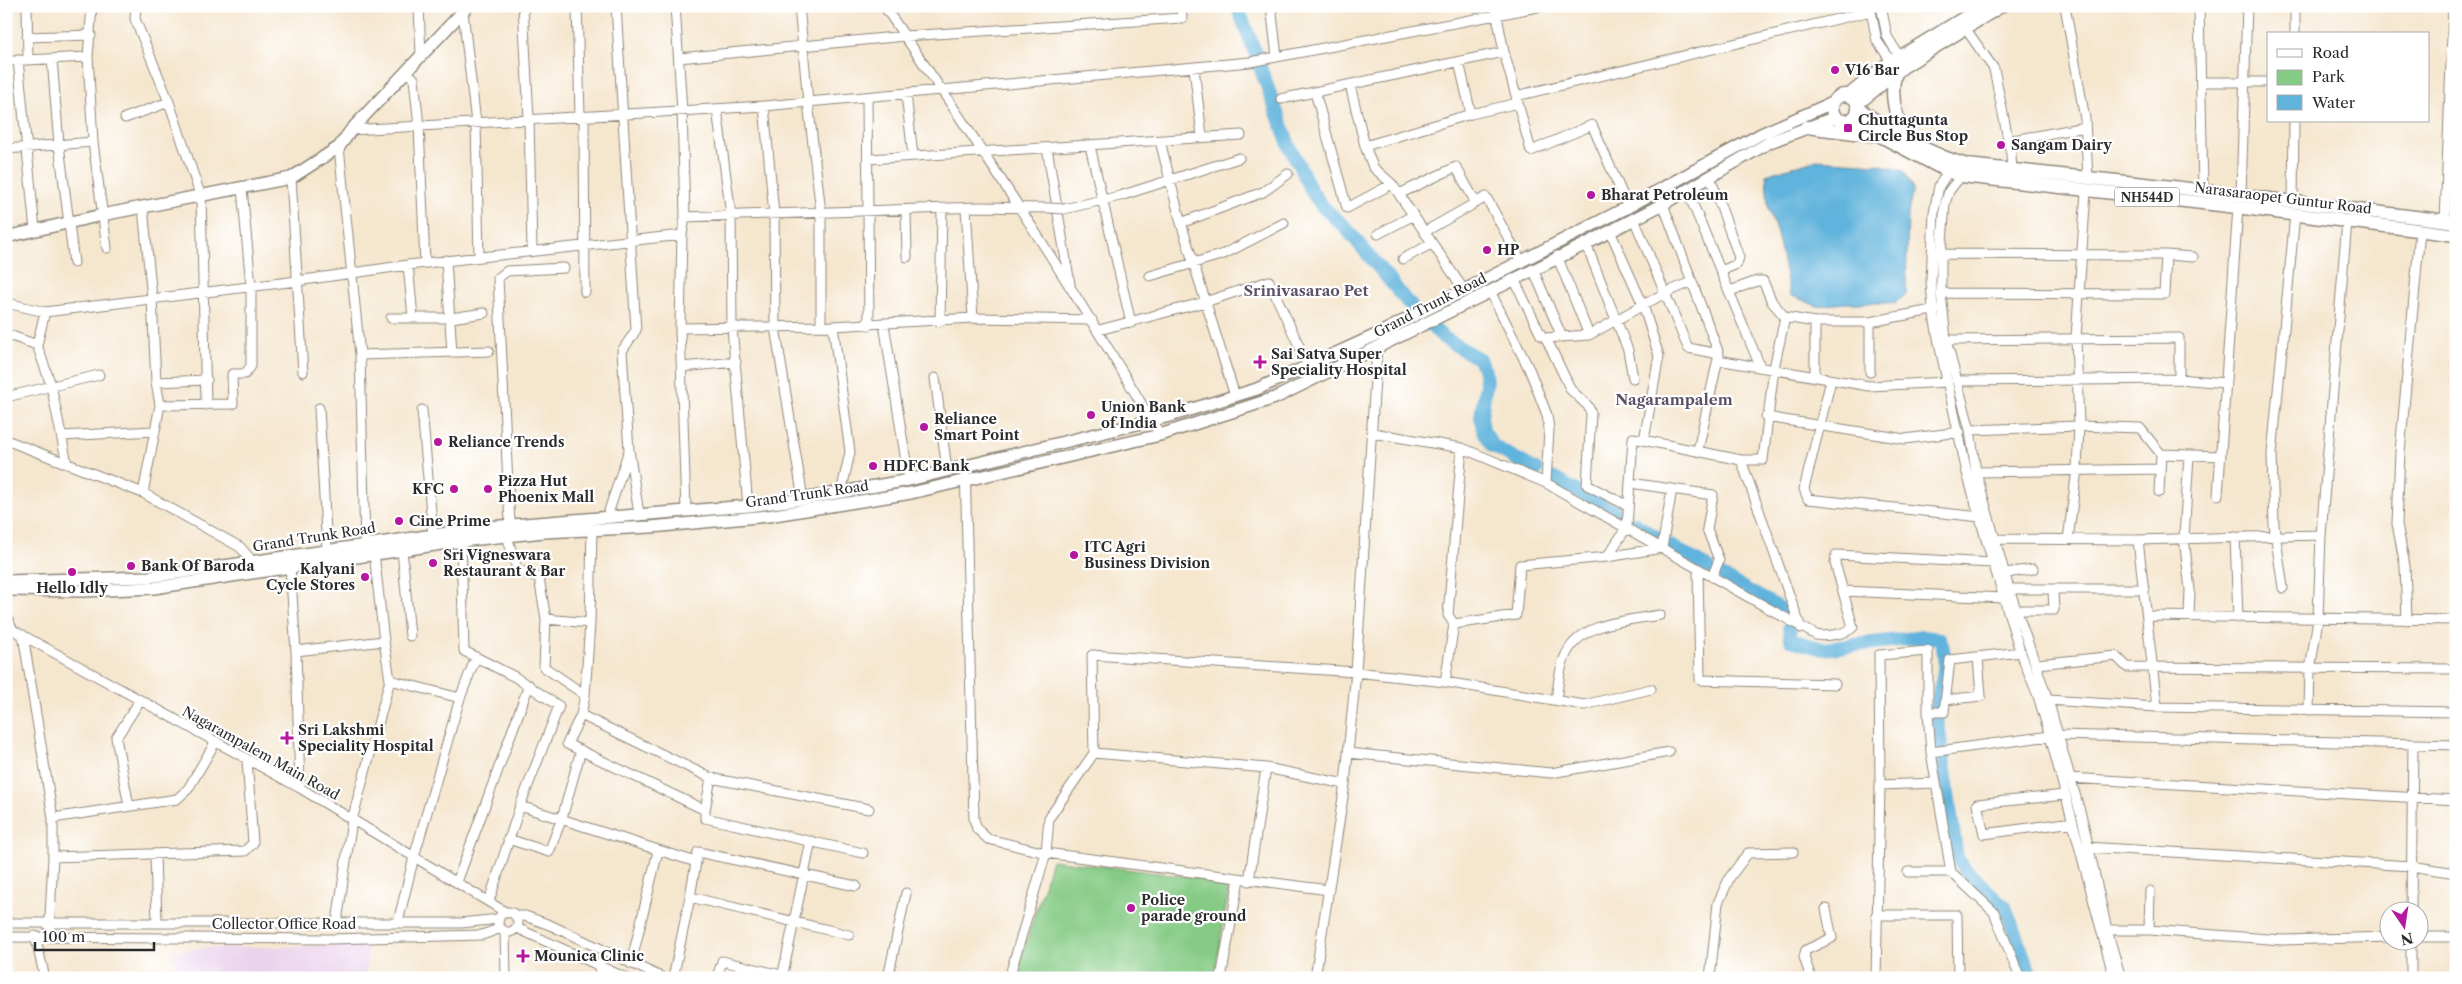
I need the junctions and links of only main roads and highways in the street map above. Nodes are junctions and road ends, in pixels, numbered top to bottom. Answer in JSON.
{"nodes":[{"id":1,"x":1984,"y":6,"type":"edge"},
{"id":2,"x":2001,"y":6,"type":"edge"},
{"id":3,"x":465,"y":9,"type":"edge"},
{"id":4,"x":1963,"y":25,"type":"junction"},
{"id":5,"x":1898,"y":66,"type":"junction"},
{"id":6,"x":1834,"y":102,"type":"junction"},
{"id":7,"x":1854,"y":102,"type":"junction"},
{"id":8,"x":1836,"y":117,"type":"junction"},
{"id":9,"x":1850,"y":120,"type":"junction"},
{"id":10,"x":1806,"y":127,"type":"junction"},
{"id":11,"x":1883,"y":136,"type":"junction"},
{"id":12,"x":1907,"y":138,"type":"junction"},
{"id":13,"x":1951,"y":166,"type":"junction"},
{"id":14,"x":1965,"y":171,"type":"junction"},
{"id":15,"x":2087,"y":185,"type":"junction"},
{"id":16,"x":2240,"y":201,"type":"junction"},
{"id":17,"x":2450,"y":221,"type":"edge"},
{"id":18,"x":1586,"y":229,"type":"junction"},
{"id":19,"x":2456,"y":235,"type":"edge"},
{"id":20,"x":6,"y":237,"type":"edge"},
{"id":21,"x":1589,"y":242,"type":"junction"},
{"id":22,"x":509,"y":530,"type":"junction"},
{"id":23,"x":254,"y":567,"type":"junction"},
{"id":24,"x":6,"y":581,"type":"edge"},
{"id":25,"x":6,"y":590,"type":"edge"}],
"edges":[{"from":1,"to":4,"type":"highway"},
{"from":2,"to":4,"type":"highway"},
{"from":3,"to":20,"type":"main road"},
{"from":4,"to":5,"type":"highway"},
{"from":5,"to":7,"type":"highway"},
{"from":5,"to":12,"type":"highway"},
{"from":6,"to":7,"type":"highway"},
{"from":6,"to":8,"type":"highway"},
{"from":6,"to":18,"type":"main road","name":"Grand Trunk Road"},
{"from":7,"to":9,"type":"highway"},
{"from":7,"to":12,"type":"highway","name":"Narasaraopet Guntur Road","number":"NH544D"},
{"from":8,"to":9,"type":"highway","number":"NH544D"},
{"from":8,"to":10,"type":"main road","name":"Grand Trunk Road"},
{"from":9,"to":11,"type":"highway","name":"Narasaraopet Guntur Road","number":"NH544D"},
{"from":10,"to":11,"type":"highway","number":"NH544D"},
{"from":10,"to":21,"type":"main road","name":"Grand Trunk Road"},
{"from":11,"to":13,"type":"highway","name":"Narasaraopet Guntur Road","number":"NH544D"},
{"from":12,"to":13,"type":"highway","name":"Narasaraopet Guntur Road","number":"NH544D"},
{"from":13,"to":14,"type":"highway","name":"Narasaraopet Guntur Road","number":"NH544D"},
{"from":14,"to":15,"type":"highway","name":"Narasaraopet Guntur Road","number":"NH544D"},
{"from":14,"to":15,"type":"highway","name":"Narasaraopet Guntur Road","number":"NH544D"},
{"from":15,"to":16,"type":"highway","name":"Narasaraopet Guntur Road","number":"NH544D"},
{"from":15,"to":16,"type":"highway","name":"Narasaraopet Guntur Road","number":"NH544D"},
{"from":16,"to":17,"type":"highway","name":"Narasaraopet Guntur Road","number":"NH544D"},
{"from":16,"to":19,"type":"highway","name":"Narasaraopet Guntur Road","number":"NH544D"},
{"from":18,"to":21,"type":"main road"},
{"from":18,"to":22,"type":"main road","name":"Grand Trunk Road"},
{"from":21,"to":22,"type":"main road","name":"Grand Trunk Road"},
{"from":22,"to":23,"type":"main road","name":"Grand Trunk Road"},
{"from":22,"to":23,"type":"main road","name":"Grand Trunk Road"},
{"from":23,"to":24,"type":"main road","name":"Grand Trunk Road"},
{"from":23,"to":25,"type":"main road","name":"Grand Trunk Road"}]}
